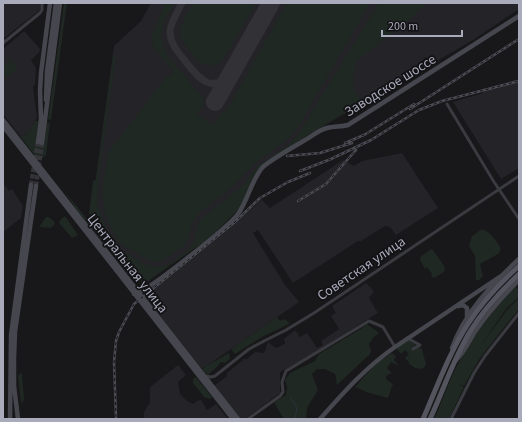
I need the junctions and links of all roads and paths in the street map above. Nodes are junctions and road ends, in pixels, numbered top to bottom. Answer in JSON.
{"nodes":[{"id":1,"x":42,"y":3,"type":"edge"},
{"id":2,"x":50,"y":3,"type":"edge"},
{"id":3,"x":56,"y":3,"type":"edge"},
{"id":4,"x":60,"y":3,"type":"edge"},
{"id":5,"x":519,"y":16,"type":"edge"},
{"id":6,"x":3,"y":43,"type":"edge"},
{"id":7,"x":447,"y":104,"type":"dead end"},
{"id":8,"x":46,"y":115,"type":"junction"},
{"id":9,"x":3,"y":120,"type":"edge"},
{"id":10,"x":3,"y":126,"type":"edge"},
{"id":11,"x":519,"y":176,"type":"edge"},
{"id":12,"x":498,"y":189,"type":"junction"},
{"id":13,"x":519,"y":220,"type":"edge"},
{"id":14,"x":519,"y":260,"type":"edge"},
{"id":15,"x":519,"y":266,"type":"edge"},
{"id":16,"x":519,"y":274,"type":"edge"},
{"id":17,"x":501,"y":276,"type":"junction"},
{"id":18,"x":519,"y":280,"type":"edge"},
{"id":19,"x":131,"y":284,"type":"junction"},
{"id":20,"x":150,"y":286,"type":"junction"},
{"id":21,"x":136,"y":293,"type":"junction"},
{"id":22,"x":454,"y":308,"type":"junction"},
{"id":23,"x":519,"y":313,"type":"edge"},
{"id":24,"x":467,"y":318,"type":"junction"},
{"id":25,"x":407,"y":338,"type":"junction"},
{"id":26,"x":394,"y":347,"type":"junction"},
{"id":27,"x":414,"y":349,"type":"dead end"},
{"id":28,"x":452,"y":360,"type":"junction"},
{"id":29,"x":203,"y":376,"type":"junction"},
{"id":30,"x":215,"y":376,"type":"junction"},
{"id":31,"x":213,"y":388,"type":"junction"},
{"id":32,"x":10,"y":419,"type":"edge"},
{"id":33,"x":18,"y":419,"type":"edge"},
{"id":34,"x":233,"y":419,"type":"edge"},
{"id":35,"x":238,"y":419,"type":"edge"},
{"id":36,"x":248,"y":419,"type":"edge"},
{"id":37,"x":320,"y":419,"type":"edge"},
{"id":38,"x":423,"y":419,"type":"edge"},
{"id":39,"x":430,"y":419,"type":"edge"},
{"id":40,"x":451,"y":419,"type":"edge"}],
"edges":[{"from":1,"to":6,"type":"street"},
{"from":2,"to":8,"type":"main road"},
{"from":3,"to":8,"type":"main road"},
{"from":4,"to":8,"type":"main road"},
{"from":5,"to":20,"type":"main road","name":"Заводское шоссе"},
{"from":7,"to":12,"type":"street"},
{"from":9,"to":19,"type":"main road","name":"Центральная улица"},
{"from":10,"to":21,"type":"main road","name":"Центральная улица"},
{"from":11,"to":12,"type":"street","name":"Советская улица"},
{"from":12,"to":13,"type":"street"},
{"from":12,"to":30,"type":"street","name":"Советская улица"},
{"from":14,"to":17,"type":"main road"},
{"from":15,"to":28,"type":"main road"},
{"from":16,"to":28,"type":"main road"},
{"from":17,"to":22,"type":"main road"},
{"from":17,"to":24,"type":"main road"},
{"from":18,"to":28,"type":"main road"},
{"from":19,"to":20,"type":"main road"},
{"from":19,"to":21,"type":"main road","name":"Центральная улица"},
{"from":20,"to":21,"type":"main road","name":"Заводское шоссе"},
{"from":21,"to":29,"type":"main road","name":"Центральная улица"},
{"from":21,"to":34,"type":"main road","name":"Центральная улица"},
{"from":22,"to":24,"type":"main road"},
{"from":22,"to":25,"type":"main road"},
{"from":23,"to":40,"type":"street"},
{"from":24,"to":28,"type":"main road"},
{"from":25,"to":26,"type":"main road"},
{"from":25,"to":27,"type":"street"},
{"from":26,"to":36,"type":"street"},
{"from":26,"to":37,"type":"main road"},
{"from":28,"to":38,"type":"main road"},
{"from":28,"to":39,"type":"main road"},
{"from":29,"to":30,"type":"street"},
{"from":29,"to":31,"type":"main road","name":"Центральная улица"},
{"from":30,"to":31,"type":"street"},
{"from":31,"to":35,"type":"main road","name":"Центральная улица"},
{"from":32,"to":33,"type":"main road"}]}
